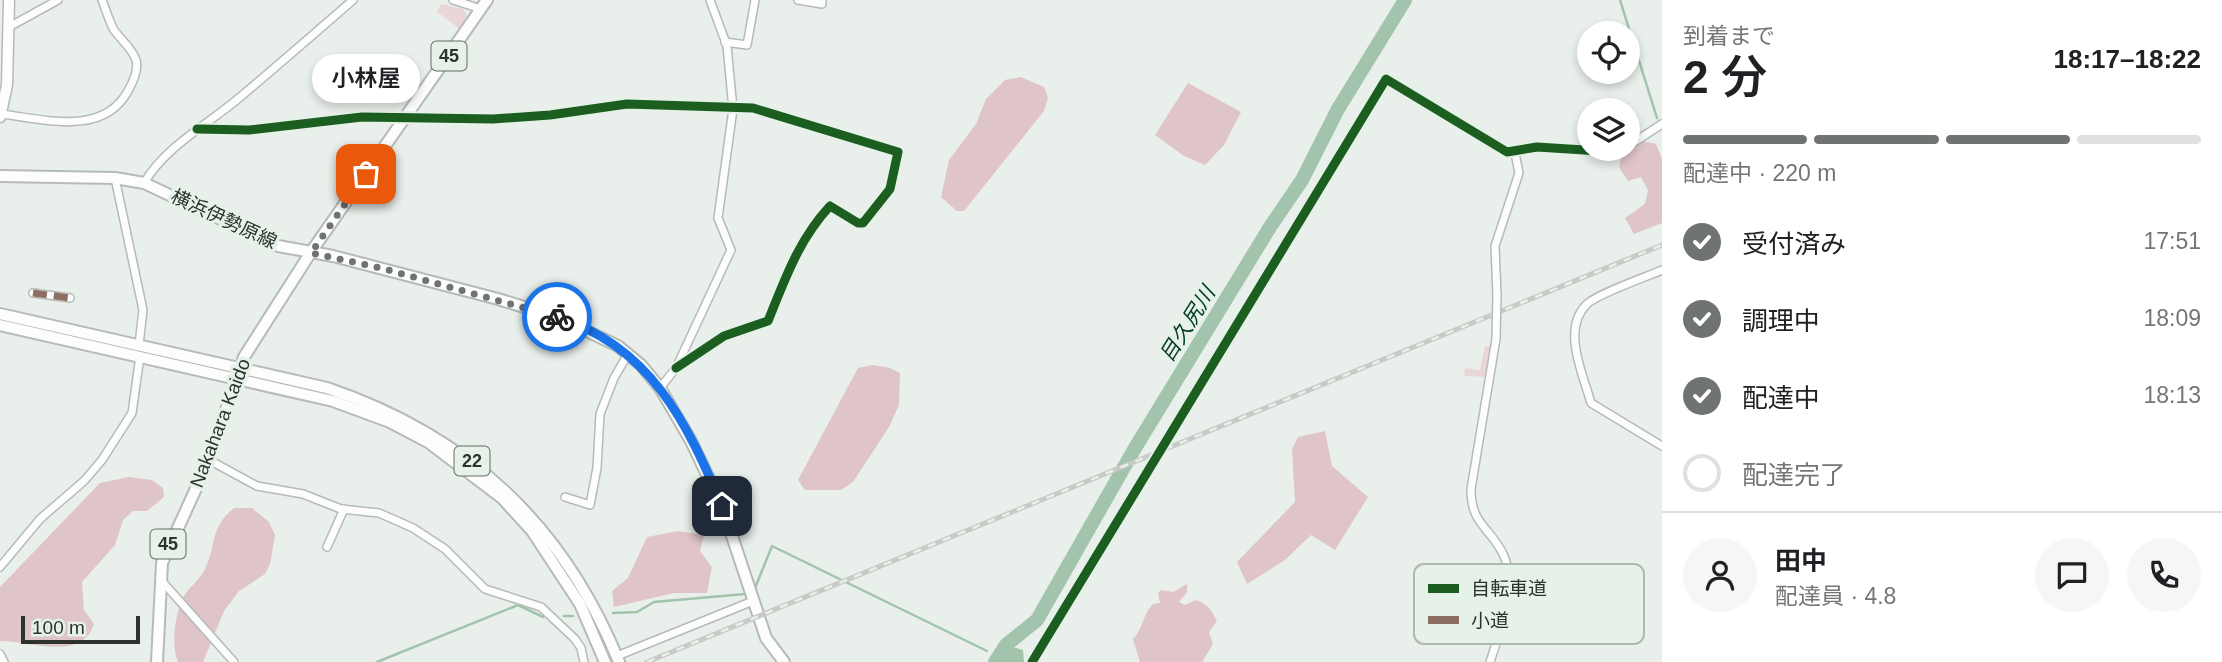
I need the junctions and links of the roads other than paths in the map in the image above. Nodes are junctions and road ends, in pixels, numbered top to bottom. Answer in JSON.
{"nodes":[{"id":1,"x":9,"y":0,"type":"edge"},
{"id":2,"x":58,"y":0,"type":"edge"},
{"id":3,"x":102,"y":0,"type":"edge"},
{"id":4,"x":353,"y":0,"type":"edge"},
{"id":5,"x":453,"y":0,"type":"edge"},
{"id":6,"x":710,"y":0,"type":"edge"},
{"id":7,"x":755,"y":0,"type":"edge"},
{"id":8,"x":798,"y":0,"type":"edge"},
{"id":9,"x":822,"y":0,"type":"edge"},
{"id":10,"x":484,"y":5,"type":"edge"},
{"id":11,"x":9,"y":27,"type":"junction"},
{"id":12,"x":725,"y":42,"type":"junction"},
{"id":13,"x":733,"y":109,"type":"junction"},
{"id":14,"x":0,"y":115,"type":"edge"},
{"id":15,"x":404,"y":120,"type":"junction"},
{"id":16,"x":1662,"y":124,"type":"edge"},
{"id":17,"x":197,"y":129,"type":"junction"},
{"id":18,"x":1640,"y":138,"type":"edge"},
{"id":19,"x":1577,"y":150,"type":"edge"},
{"id":20,"x":1515,"y":153,"type":"junction"},
{"id":21,"x":0,"y":176,"type":"edge"},
{"id":22,"x":116,"y":178,"type":"junction"},
{"id":23,"x":144,"y":183,"type":"junction"},
{"id":24,"x":311,"y":253,"type":"junction"},
{"id":25,"x":1662,"y":270,"type":"edge"},
{"id":26,"x":33,"y":293,"type":"dead end"},
{"id":27,"x":70,"y":298,"type":"dead end"},
{"id":28,"x":0,"y":314,"type":"edge"},
{"id":29,"x":0,"y":324,"type":"edge"},
{"id":30,"x":139,"y":350,"type":"junction"},
{"id":31,"x":628,"y":354,"type":"junction"},
{"id":32,"x":676,"y":368,"type":"junction"},
{"id":33,"x":237,"y":373,"type":"junction"},
{"id":34,"x":660,"y":388,"type":"junction"},
{"id":35,"x":1662,"y":446,"type":"edge"},
{"id":36,"x":209,"y":460,"type":"junction"},
{"id":37,"x":565,"y":497,"type":"dead end"},
{"id":38,"x":344,"y":509,"type":"junction"},
{"id":39,"x":327,"y":547,"type":"dead end"},
{"id":40,"x":1507,"y":564,"type":"edge"},
{"id":41,"x":0,"y":567,"type":"edge"},
{"id":42,"x":160,"y":579,"type":"junction"},
{"id":43,"x":751,"y":594,"type":"junction"},
{"id":44,"x":1495,"y":644,"type":"edge"},
{"id":45,"x":0,"y":654,"type":"edge"},
{"id":46,"x":618,"y":659,"type":"edge"},
{"id":47,"x":4,"y":662,"type":"edge"},
{"id":48,"x":157,"y":662,"type":"edge"},
{"id":49,"x":234,"y":662,"type":"edge"},
{"id":50,"x":584,"y":662,"type":"edge"},
{"id":51,"x":603,"y":662,"type":"edge"},
{"id":52,"x":784,"y":662,"type":"edge"},
{"id":53,"x":1032,"y":662,"type":"edge"},
{"id":54,"x":1489,"y":662,"type":"edge"}],
"edges":[{"from":1,"to":11,"type":"street"},
{"from":2,"to":11,"type":"street"},
{"from":3,"to":14,"type":"street"},
{"from":4,"to":17,"type":"street"},
{"from":5,"to":10,"type":"street"},
{"from":6,"to":12,"type":"street"},
{"from":7,"to":12,"type":"street"},
{"from":8,"to":9,"type":"street"},
{"from":10,"to":15,"type":"main road","name":"Nakahara Kaido","number":"45"},
{"from":11,"to":14,"type":"street"},
{"from":12,"to":13,"type":"street"},
{"from":13,"to":15,"type":"street"},
{"from":13,"to":32,"type":"street"},
{"from":13,"to":32,"type":"street"},
{"from":15,"to":17,"type":"street"},
{"from":15,"to":24,"type":"main road","name":"Nakahara Kaido","number":"45"},
{"from":16,"to":18,"type":"street"},
{"from":17,"to":23,"type":"street"},
{"from":19,"to":20,"type":"street"},
{"from":20,"to":40,"type":"street","bridge":true},
{"from":20,"to":53,"type":"street"},
{"from":21,"to":22,"type":"main road","name":"横浜伊勢原線"},
{"from":22,"to":23,"type":"main road","name":"横浜伊勢原線"},
{"from":22,"to":30,"type":"street"},
{"from":23,"to":24,"type":"main road","name":"横浜伊勢原線"},
{"from":24,"to":31,"type":"main road","name":"横浜伊勢原線"},
{"from":24,"to":33,"type":"main road","name":"Nakahara Kaido","number":"45"},
{"from":25,"to":35,"type":"street"},
{"from":26,"to":27,"type":"street"},
{"from":28,"to":30,"type":"main road","number":"22"},
{"from":29,"to":30,"type":"main road","number":"22"},
{"from":30,"to":33,"type":"main road","number":"22"},
{"from":30,"to":41,"type":"street"},
{"from":31,"to":34,"type":"main road","name":"横浜伊勢原線"},
{"from":31,"to":37,"type":"street"},
{"from":32,"to":34,"type":"street"},
{"from":33,"to":36,"type":"main road","name":"Nakahara Kaido","number":"45"},
{"from":33,"to":46,"type":"main road","number":"22"},
{"from":33,"to":51,"type":"main road","number":"22"},
{"from":34,"to":43,"type":"main road","name":"横浜伊勢原線"},
{"from":36,"to":38,"type":"street"},
{"from":36,"to":42,"type":"main road","name":"Nakahara Kaido","number":"45"},
{"from":38,"to":39,"type":"street"},
{"from":38,"to":50,"type":"street"},
{"from":42,"to":48,"type":"main road","name":"Nakahara Kaido","number":"45"},
{"from":42,"to":49,"type":"street"},
{"from":43,"to":46,"type":"street"},
{"from":43,"to":52,"type":"main road","name":"横浜伊勢原線"},
{"from":44,"to":54,"type":"street","bridge":true},
{"from":45,"to":47,"type":"street"}]}
